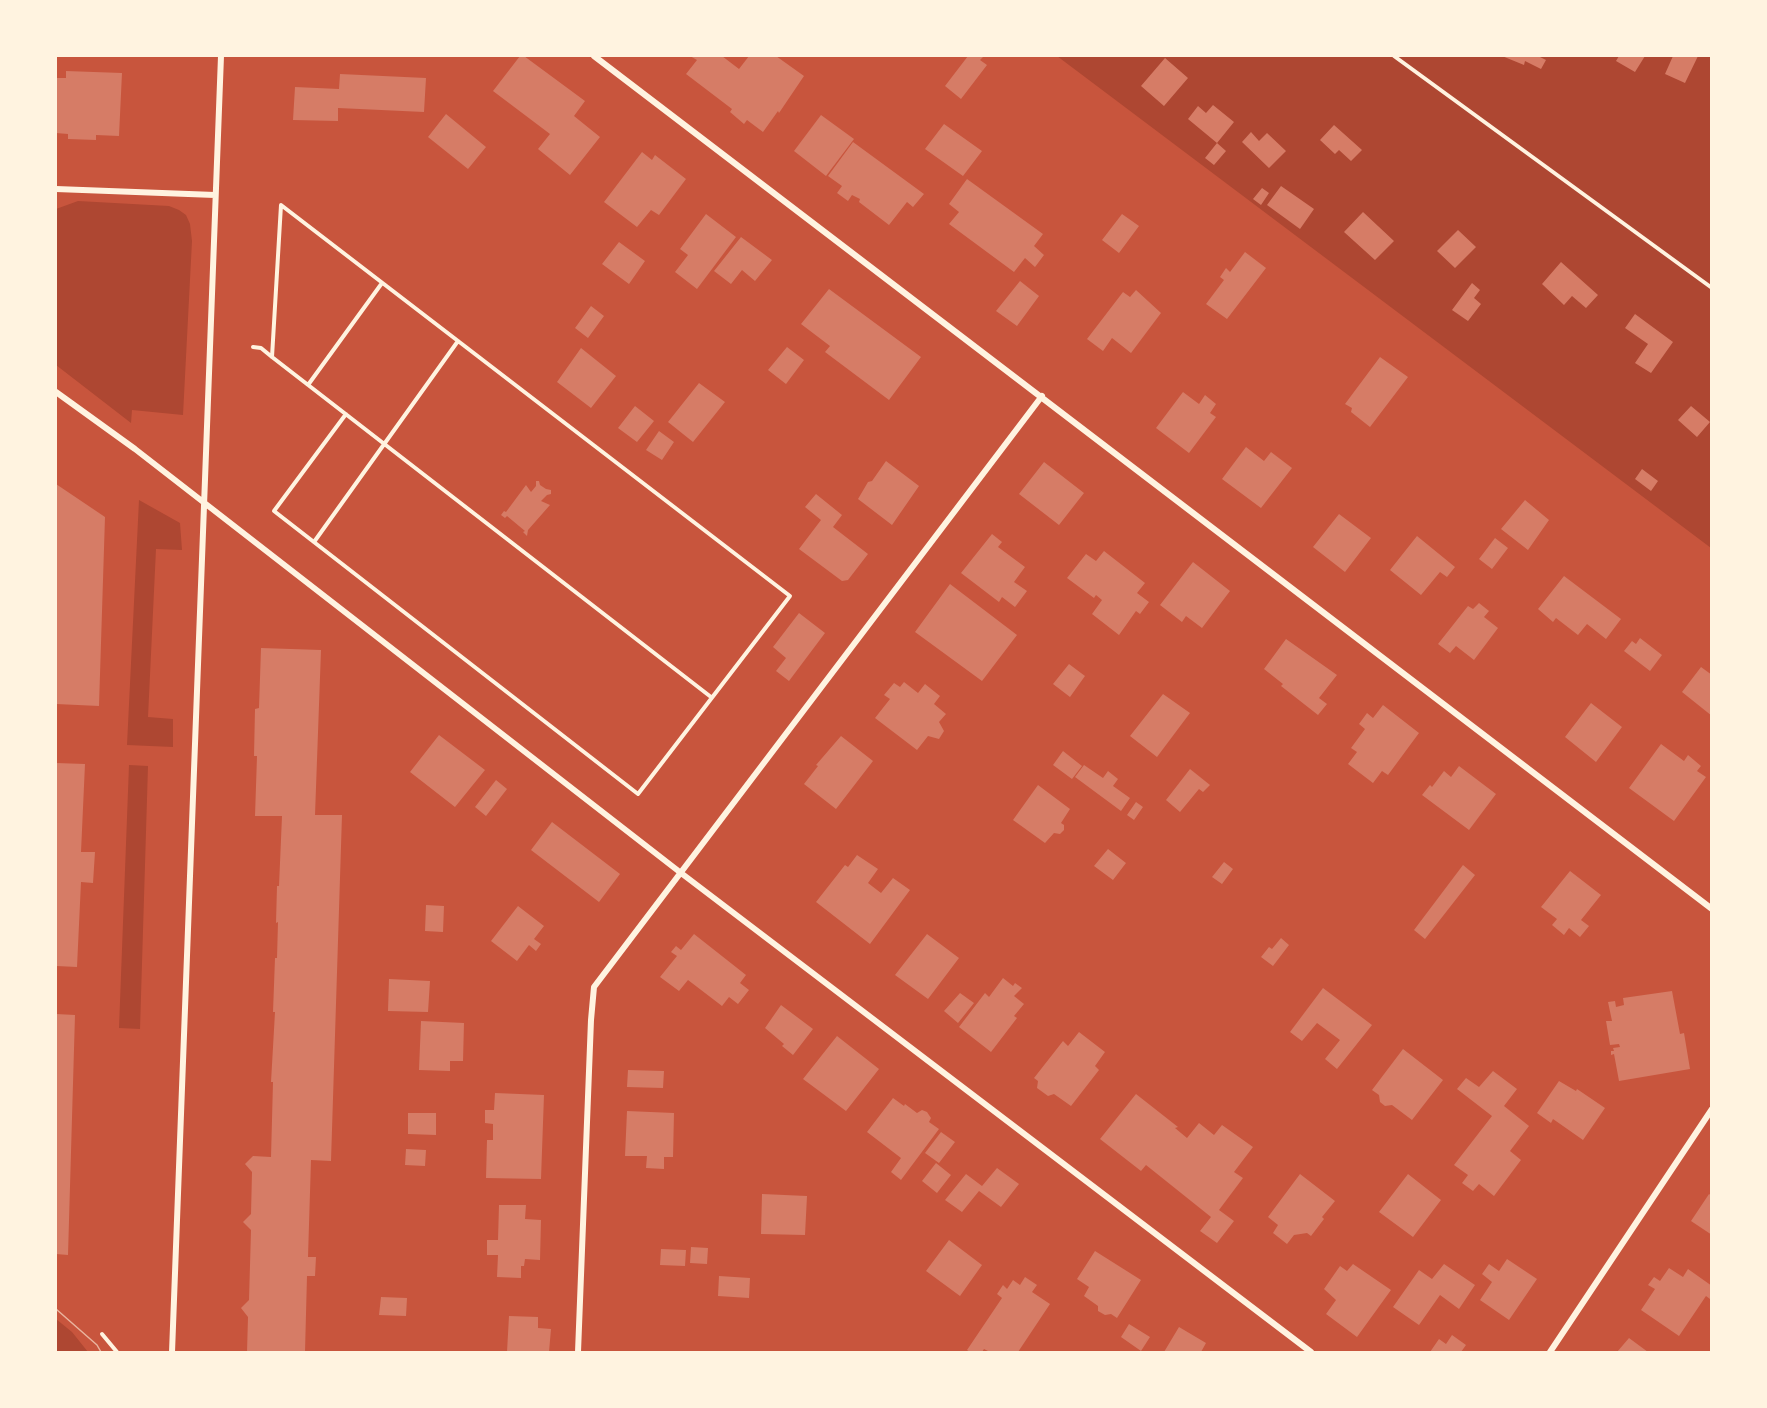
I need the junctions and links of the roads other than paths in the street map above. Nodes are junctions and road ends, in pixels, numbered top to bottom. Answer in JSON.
{"nodes":[{"id":1,"x":221,"y":56,"type":"edge"},
{"id":2,"x":594,"y":56,"type":"edge"},
{"id":3,"x":56,"y":189,"type":"edge"},
{"id":4,"x":215,"y":195,"type":"junction"},
{"id":5,"x":56,"y":392,"type":"edge"},
{"id":6,"x":1042,"y":396,"type":"junction"},
{"id":7,"x":204,"y":502,"type":"junction"},
{"id":8,"x":681,"y":873,"type":"junction"},
{"id":9,"x":1712,"y":909,"type":"edge"},
{"id":10,"x":1712,"y":1109,"type":"edge"},
{"id":11,"x":172,"y":1353,"type":"edge"},
{"id":12,"x":578,"y":1353,"type":"edge"},
{"id":13,"x":1311,"y":1353,"type":"edge"},
{"id":14,"x":1550,"y":1353,"type":"edge"}],
"edges":[{"from":1,"to":4,"type":"street"},
{"from":2,"to":6,"type":"street"},
{"from":3,"to":4,"type":"street"},
{"from":4,"to":7,"type":"street"},
{"from":5,"to":7,"type":"street"},
{"from":6,"to":8,"type":"street"},
{"from":6,"to":9,"type":"street"},
{"from":7,"to":8,"type":"street"},
{"from":7,"to":11,"type":"street"},
{"from":8,"to":12,"type":"street"},
{"from":8,"to":13,"type":"street"},
{"from":10,"to":14,"type":"street"}]}
